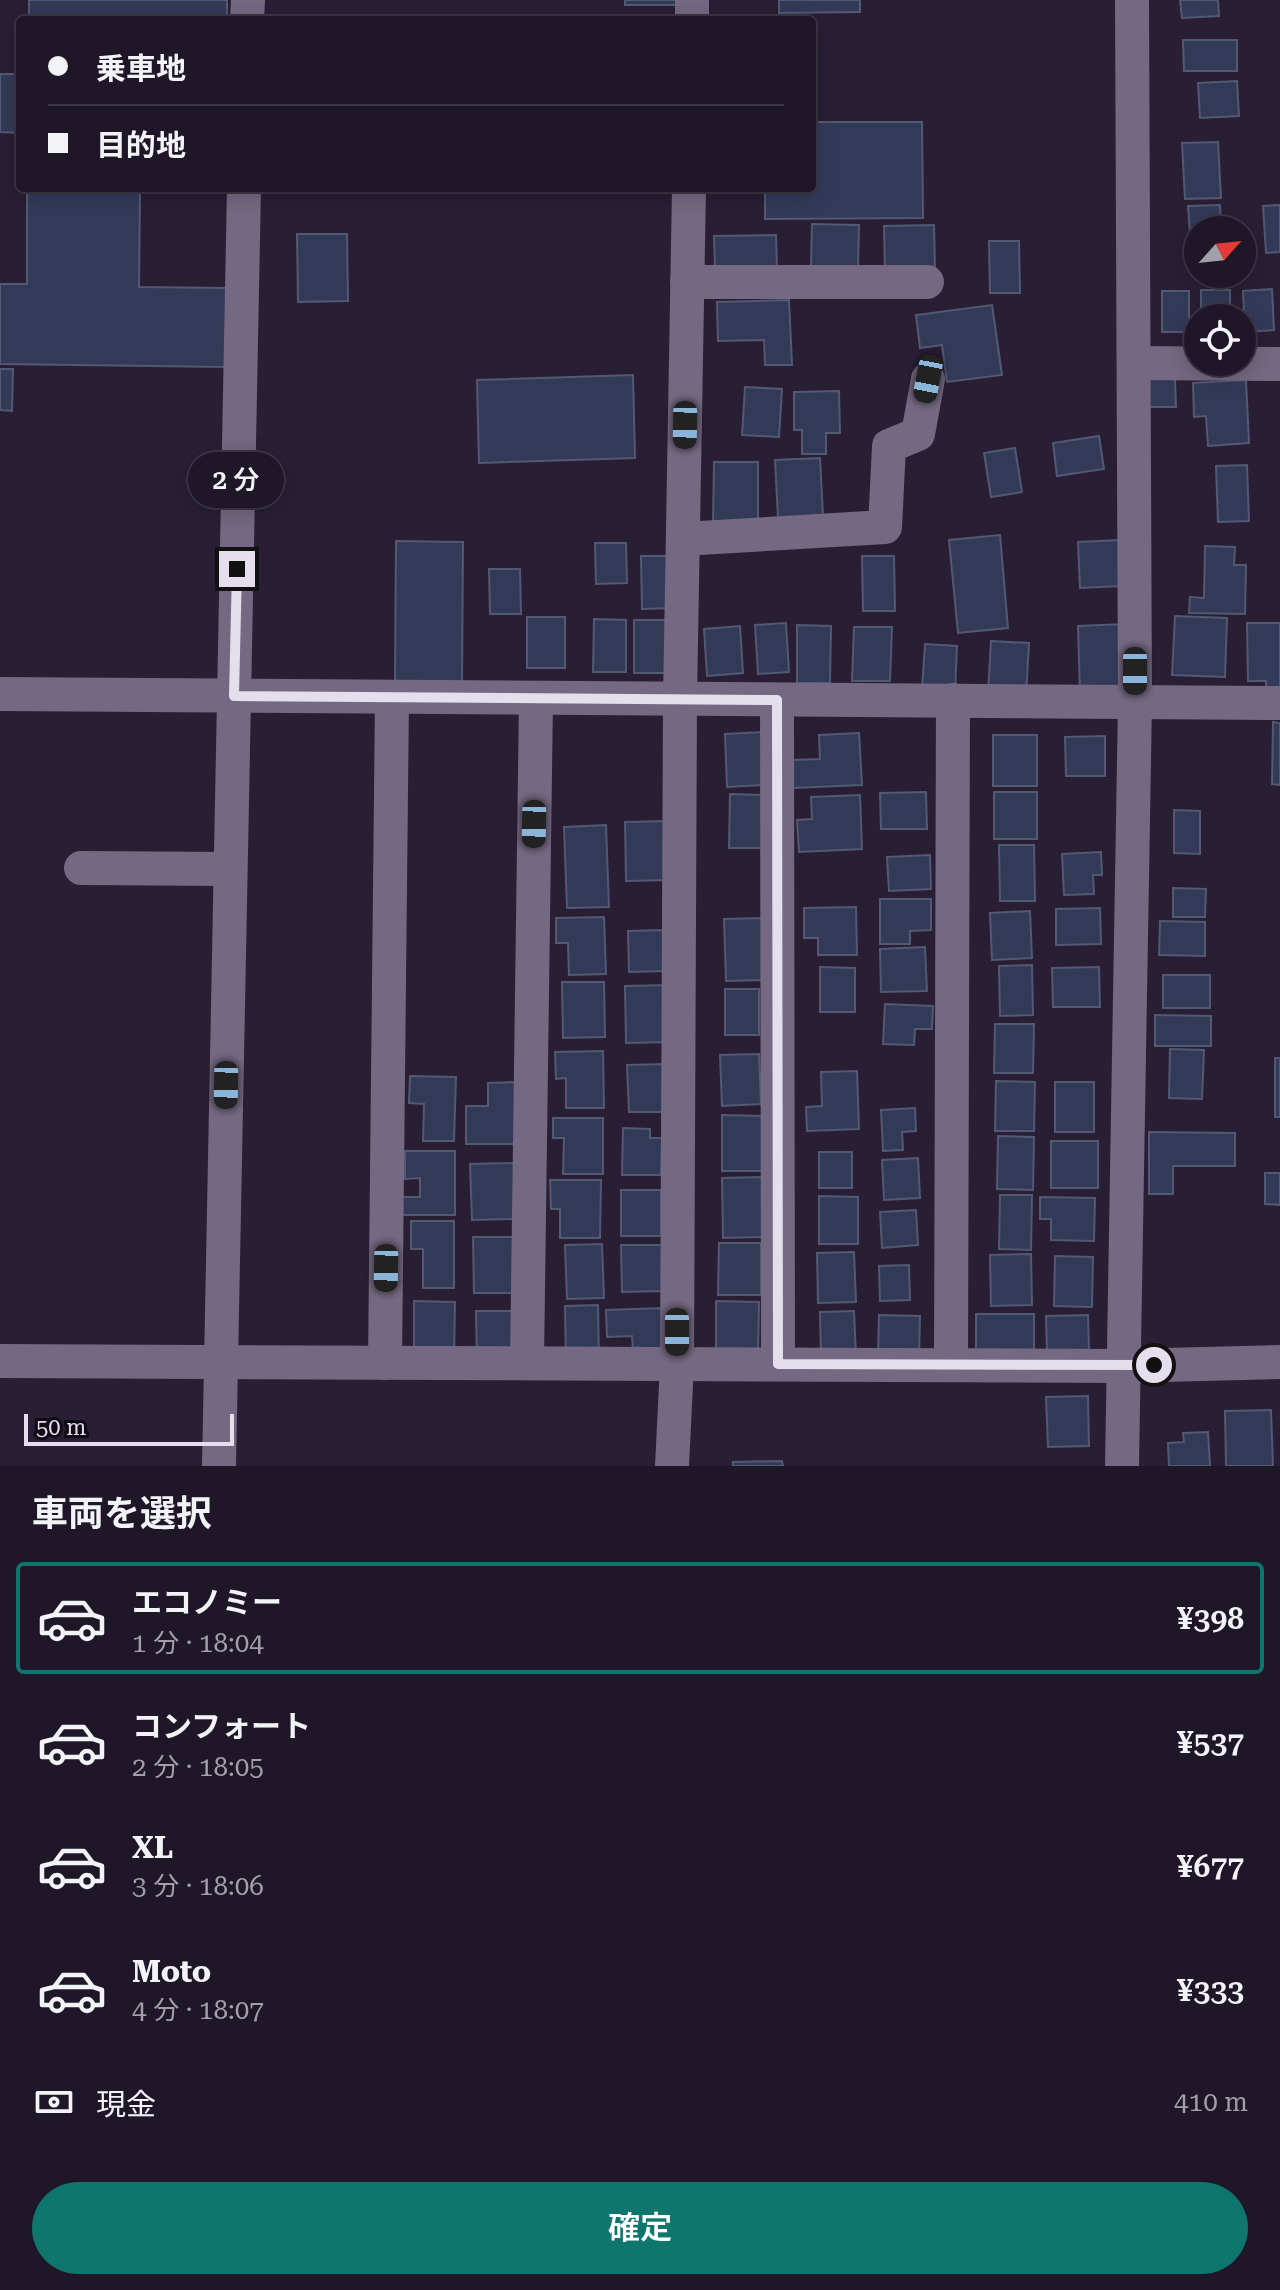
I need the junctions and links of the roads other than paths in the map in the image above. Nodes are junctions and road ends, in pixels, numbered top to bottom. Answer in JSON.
{"nodes":[{"id":1,"x":1132,"y":0,"type":"edge"},
{"id":2,"x":244,"y":192,"type":"edge"},
{"id":3,"x":689,"y":192,"type":"edge"},
{"id":4,"x":687,"y":282,"type":"junction"},
{"id":5,"x":927,"y":282,"type":"dead end"},
{"id":6,"x":1134,"y":363,"type":"junction"},
{"id":7,"x":1280,"y":364,"type":"edge"},
{"id":8,"x":928,"y":379,"type":"dead end"},
{"id":9,"x":683,"y":539,"type":"junction"},
{"id":10,"x":0,"y":694,"type":"edge"},
{"id":11,"x":234,"y":696,"type":"junction"},
{"id":12,"x":392,"y":697,"type":"junction"},
{"id":13,"x":536,"y":698,"type":"junction"},
{"id":14,"x":680,"y":699,"type":"junction"},
{"id":15,"x":777,"y":700,"type":"junction"},
{"id":16,"x":953,"y":700,"type":"junction"},
{"id":17,"x":1135,"y":702,"type":"junction"},
{"id":18,"x":1280,"y":703,"type":"edge"},
{"id":19,"x":81,"y":868,"type":"dead end"},
{"id":20,"x":230,"y":869,"type":"junction"},
{"id":21,"x":0,"y":1361,"type":"edge"},
{"id":22,"x":221,"y":1362,"type":"junction"},
{"id":23,"x":1280,"y":1362,"type":"edge"},
{"id":24,"x":385,"y":1363,"type":"junction"},
{"id":25,"x":527,"y":1363,"type":"junction"},
{"id":26,"x":677,"y":1364,"type":"junction"},
{"id":27,"x":778,"y":1364,"type":"junction"},
{"id":28,"x":951,"y":1365,"type":"junction"},
{"id":29,"x":1123,"y":1366,"type":"junction"},
{"id":30,"x":219,"y":1466,"type":"edge"},
{"id":31,"x":672,"y":1466,"type":"edge"},
{"id":32,"x":1122,"y":1466,"type":"edge"}],
"edges":[{"from":1,"to":6,"type":"street"},
{"from":2,"to":11,"type":"street"},
{"from":3,"to":4,"type":"street"},
{"from":4,"to":5,"type":"street"},
{"from":4,"to":9,"type":"street"},
{"from":6,"to":7,"type":"street"},
{"from":6,"to":17,"type":"street"},
{"from":8,"to":9,"type":"street"},
{"from":9,"to":14,"type":"street"},
{"from":10,"to":11,"type":"street"},
{"from":11,"to":12,"type":"street"},
{"from":11,"to":20,"type":"street"},
{"from":12,"to":13,"type":"street"},
{"from":12,"to":24,"type":"street"},
{"from":13,"to":14,"type":"street"},
{"from":13,"to":25,"type":"street"},
{"from":14,"to":15,"type":"street"},
{"from":14,"to":26,"type":"street"},
{"from":15,"to":16,"type":"street"},
{"from":15,"to":27,"type":"street"},
{"from":16,"to":17,"type":"street"},
{"from":16,"to":28,"type":"street"},
{"from":17,"to":18,"type":"street"},
{"from":17,"to":29,"type":"street"},
{"from":19,"to":20,"type":"street"},
{"from":20,"to":22,"type":"street"},
{"from":21,"to":22,"type":"street"},
{"from":22,"to":24,"type":"street"},
{"from":22,"to":30,"type":"street"},
{"from":23,"to":29,"type":"street"},
{"from":24,"to":25,"type":"street"},
{"from":25,"to":26,"type":"street"},
{"from":26,"to":27,"type":"street"},
{"from":26,"to":31,"type":"street"},
{"from":27,"to":28,"type":"street"},
{"from":28,"to":29,"type":"street"},
{"from":29,"to":32,"type":"street"}]}
